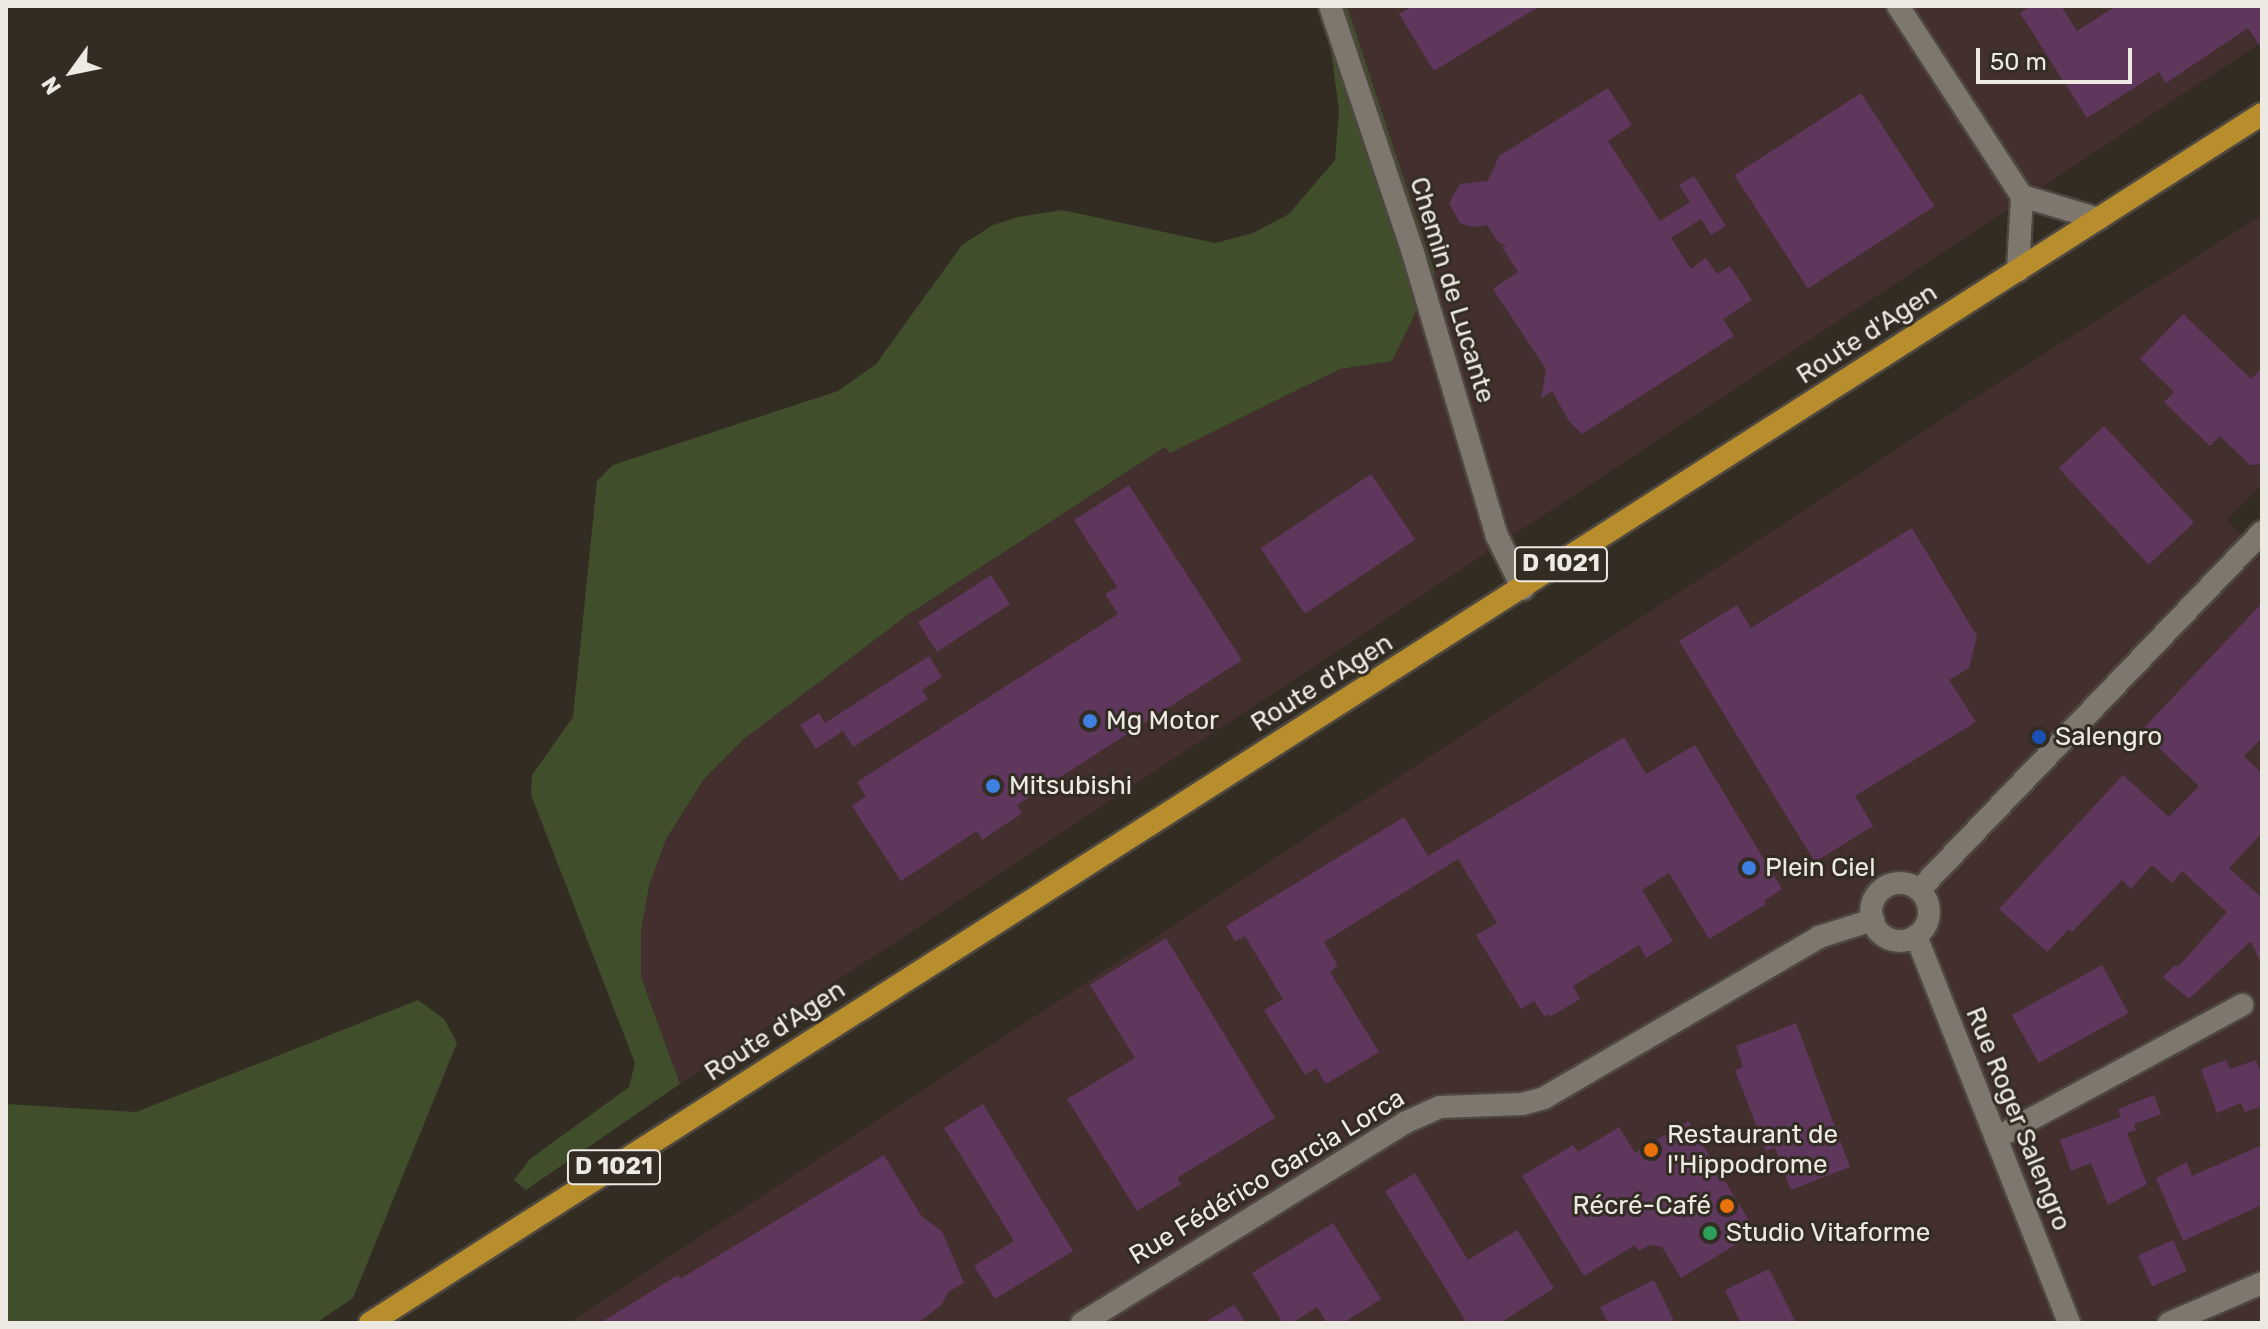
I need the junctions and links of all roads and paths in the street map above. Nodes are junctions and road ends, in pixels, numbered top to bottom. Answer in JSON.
{"nodes":[{"id":1,"x":1330,"y":6,"type":"edge"},
{"id":2,"x":1898,"y":6,"type":"edge"},
{"id":3,"x":2262,"y":114,"type":"edge"},
{"id":4,"x":2022,"y":196,"type":"junction"},
{"id":5,"x":2099,"y":219,"type":"junction"},
{"id":6,"x":2018,"y":271,"type":"junction"},
{"id":7,"x":2262,"y":532,"type":"edge"},
{"id":8,"x":1523,"y":589,"type":"junction"},
{"id":9,"x":1919,"y":890,"type":"junction"},
{"id":10,"x":1873,"y":920,"type":"junction"},
{"id":11,"x":1916,"y":936,"type":"junction"},
{"id":12,"x":2242,"y":1005,"type":"dead end"},
{"id":13,"x":1996,"y":1138,"type":"junction"},
{"id":14,"x":2262,"y":1283,"type":"edge"},
{"id":15,"x":370,"y":1323,"type":"edge"},
{"id":16,"x":1082,"y":1323,"type":"edge"},
{"id":17,"x":2069,"y":1323,"type":"edge"},
{"id":18,"x":2169,"y":1323,"type":"edge"}],
"edges":[{"from":1,"to":8,"type":"street","name":"Chemin de Lucante"},
{"from":2,"to":4,"type":"street"},
{"from":3,"to":5,"type":"main road","name":"Route d'Agen","number":"D 1021"},
{"from":4,"to":5,"type":"street"},
{"from":4,"to":6,"type":"street"},
{"from":5,"to":6,"type":"main road","name":"Route d'Agen","number":"D 1021"},
{"from":6,"to":8,"type":"main road","name":"Route d'Agen","number":"D 1021"},
{"from":7,"to":9,"type":"street"},
{"from":8,"to":15,"type":"main road","name":"Route d'Agen","number":"D 1021"},
{"from":9,"to":10,"type":"street"},
{"from":9,"to":11,"type":"street"},
{"from":10,"to":11,"type":"street"},
{"from":10,"to":16,"type":"street","name":"Rue Fédérico Garcia Lorca"},
{"from":11,"to":13,"type":"street","name":"Rue Roger Salengro"},
{"from":12,"to":13,"type":"street"},
{"from":13,"to":17,"type":"street","name":"Rue Roger Salengro"},
{"from":14,"to":18,"type":"street"}]}
